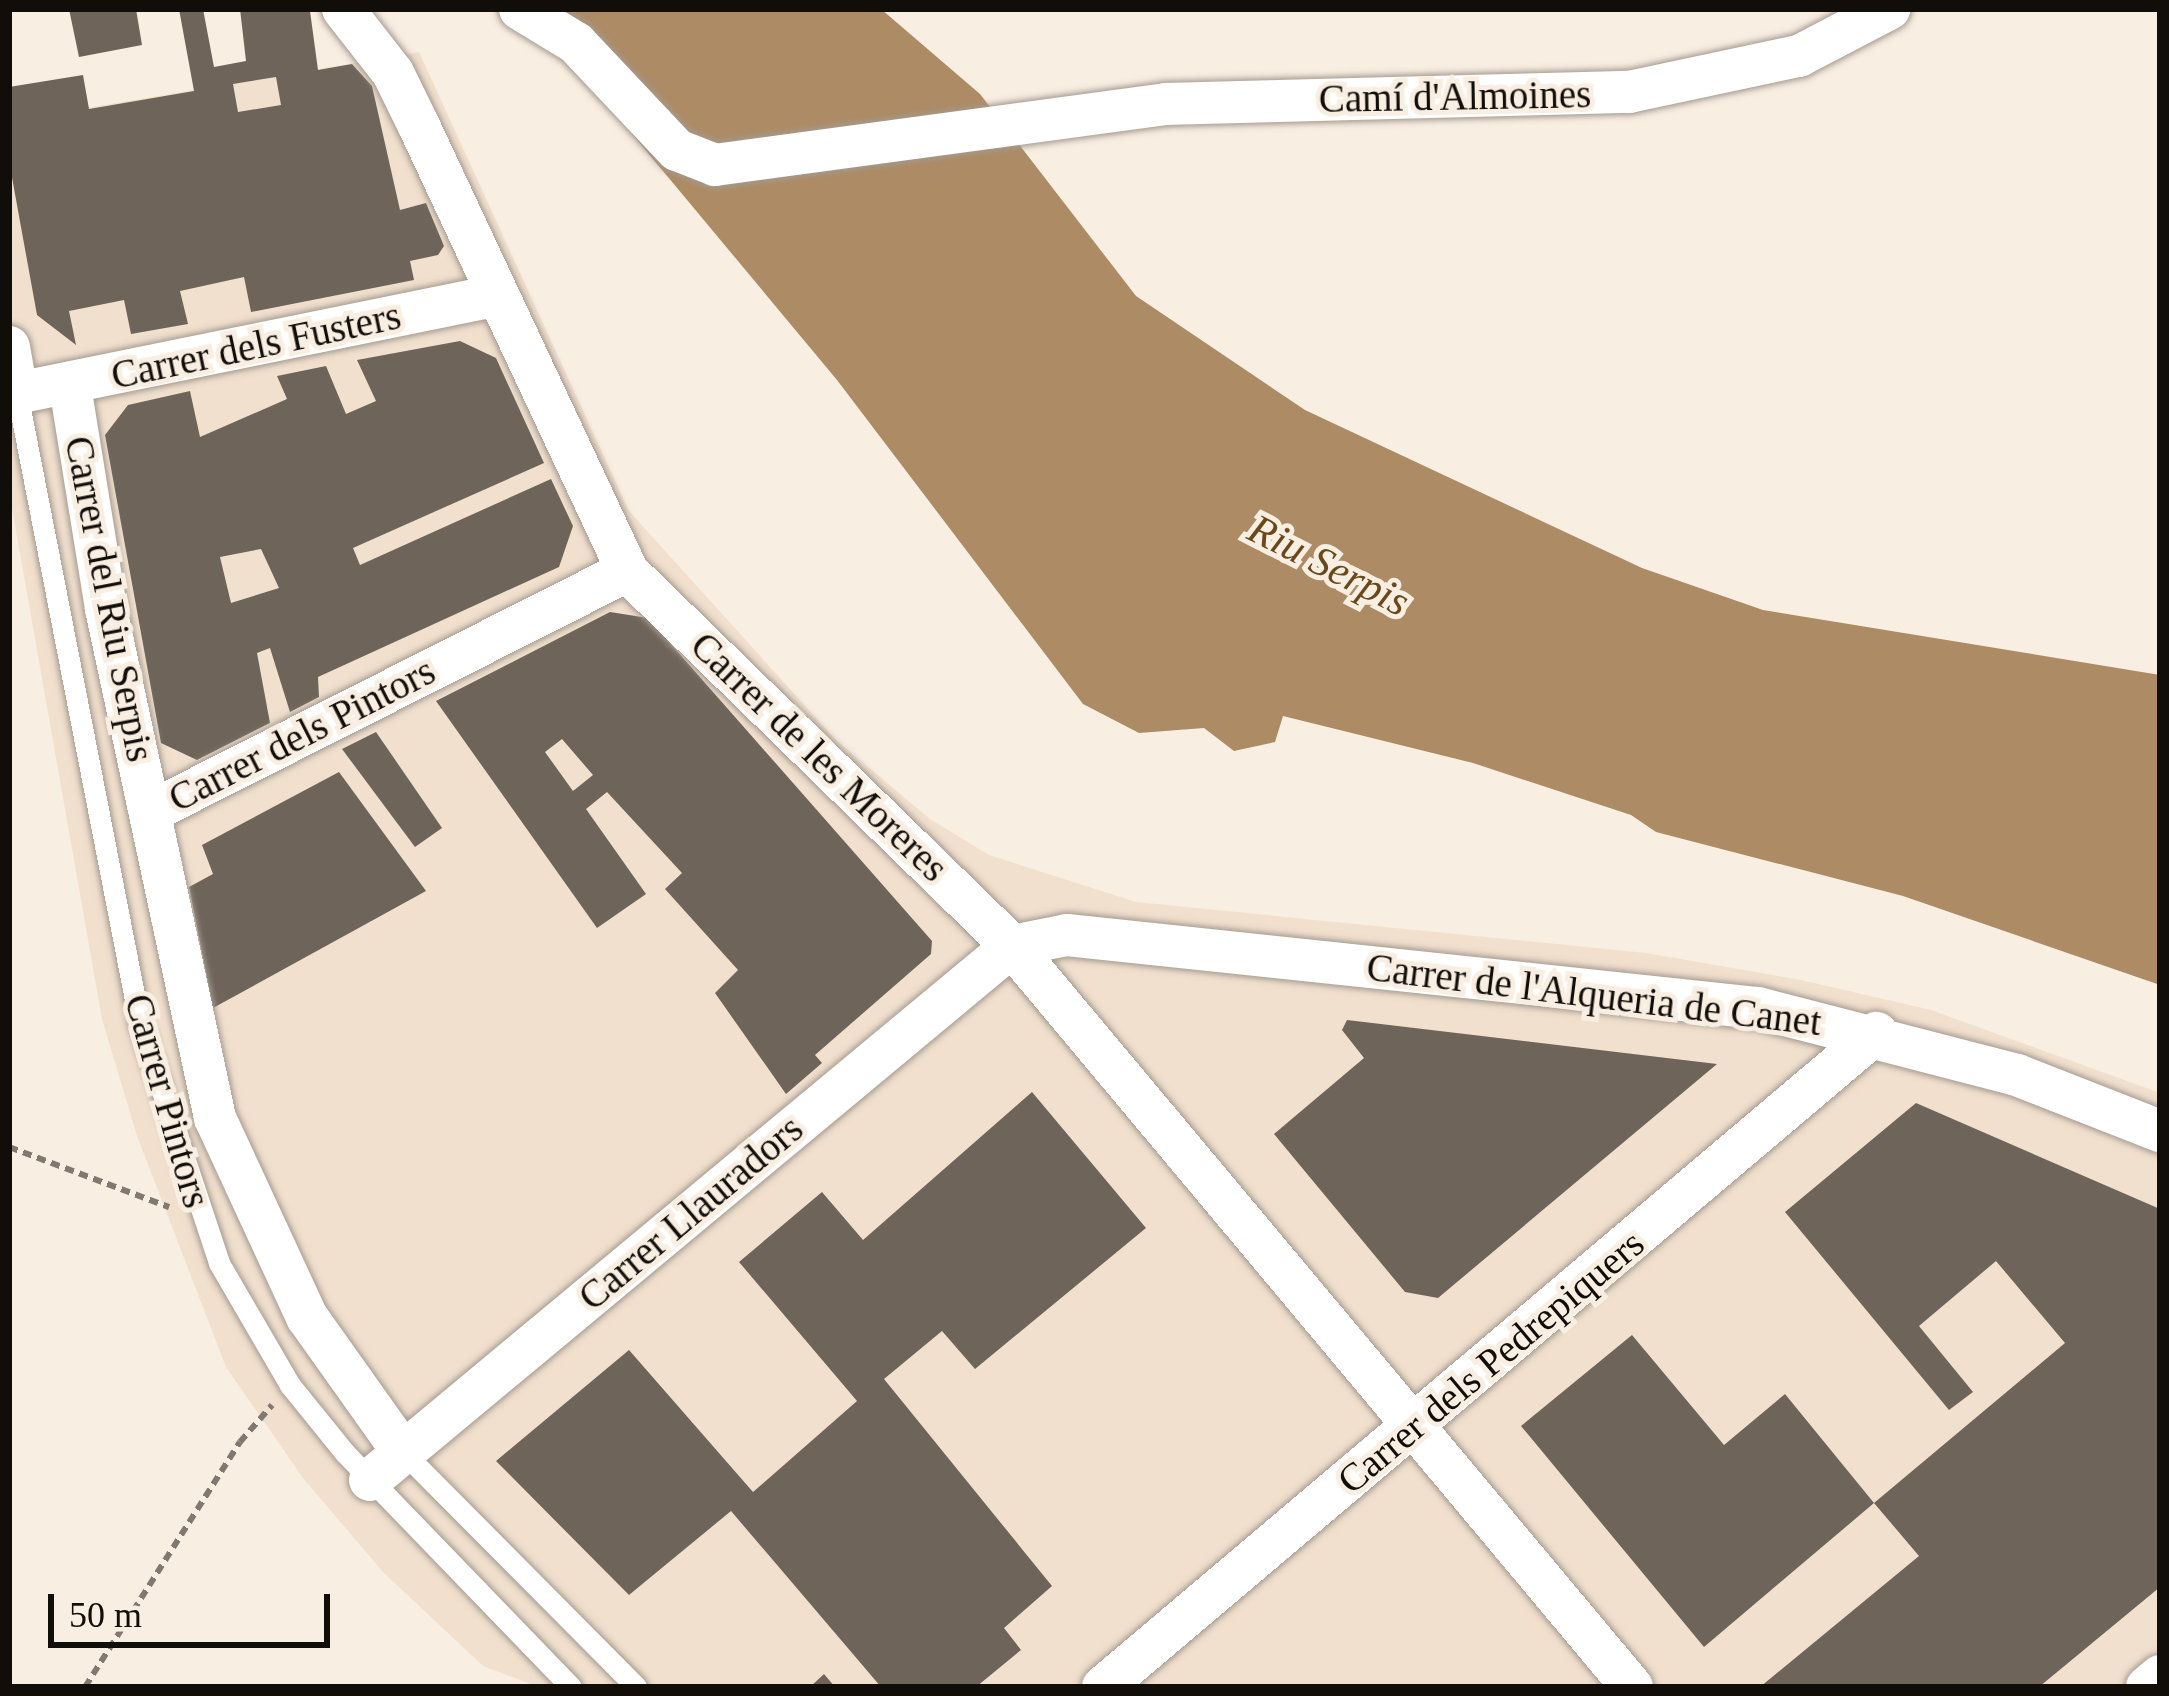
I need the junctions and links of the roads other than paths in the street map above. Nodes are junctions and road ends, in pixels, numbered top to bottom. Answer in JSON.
{"nodes":[{"id":1,"x":344,"y":9,"type":"edge"},
{"id":2,"x":520,"y":9,"type":"edge"},
{"id":3,"x":1889,"y":9,"type":"edge"},
{"id":4,"x":495,"y":296,"type":"junction"},
{"id":5,"x":9,"y":347,"type":"edge"},
{"id":6,"x":70,"y":386,"type":"junction"},
{"id":7,"x":17,"y":393,"type":"junction"},
{"id":8,"x":627,"y":571,"type":"junction"},
{"id":9,"x":150,"y":812,"type":"junction"},
{"id":10,"x":1012,"y":946,"type":"junction"},
{"id":11,"x":1876,"y":1034,"type":"junction"},
{"id":12,"x":2160,"y":1131,"type":"edge"},
{"id":13,"x":1417,"y":1427,"type":"junction"},
{"id":14,"x":403,"y":1452,"type":"junction"},
{"id":15,"x":370,"y":1480,"type":"junction"},
{"id":16,"x":2160,"y":1676,"type":"edge"},
{"id":17,"x":571,"y":1687,"type":"edge"},
{"id":18,"x":636,"y":1687,"type":"edge"},
{"id":19,"x":1103,"y":1687,"type":"edge"},
{"id":20,"x":1631,"y":1687,"type":"edge"},
{"id":21,"x":2147,"y":1687,"type":"edge"}],
"edges":[{"from":1,"to":4,"type":"street","name":"Carrer de les Moreres"},
{"from":2,"to":3,"type":"street","name":"Camí d'Almoines"},
{"from":4,"to":6,"type":"street","name":"Carrer dels Fusters"},
{"from":4,"to":8,"type":"street","name":"Carrer de les Moreres"},
{"from":5,"to":7,"type":"street"},
{"from":6,"to":7,"type":"street","name":"Carrer dels Fusters"},
{"from":6,"to":9,"type":"street","name":"Carrer del Riu Serpis"},
{"from":7,"to":15,"type":"lane","name":"Carrer Pintors"},
{"from":8,"to":9,"type":"street","name":"Carrer dels Pintors"},
{"from":8,"to":10,"type":"street","name":"Carrer de les Moreres"},
{"from":9,"to":14,"type":"street","name":"Carrer dels Pintors"},
{"from":10,"to":11,"type":"street","name":"Carrer de l'Alqueria de Canet"},
{"from":10,"to":13,"type":"street","name":"Carrer de les Moreres"},
{"from":10,"to":14,"type":"street","name":"Carrer Llauradors"},
{"from":11,"to":12,"type":"street","name":"Carrer de l'Alqueria de Canet"},
{"from":11,"to":13,"type":"street","name":"Carrer dels Pedrepiquers"},
{"from":13,"to":19,"type":"street","name":"Carrer dels Pedrepiquers"},
{"from":13,"to":20,"type":"street","name":"Carrer de les Moreres"},
{"from":14,"to":15,"type":"street","name":"Carrer Llauradors"},
{"from":14,"to":18,"type":"lane"},
{"from":15,"to":17,"type":"lane","name":"Carrer Pintors"},
{"from":16,"to":21,"type":"street"}]}
